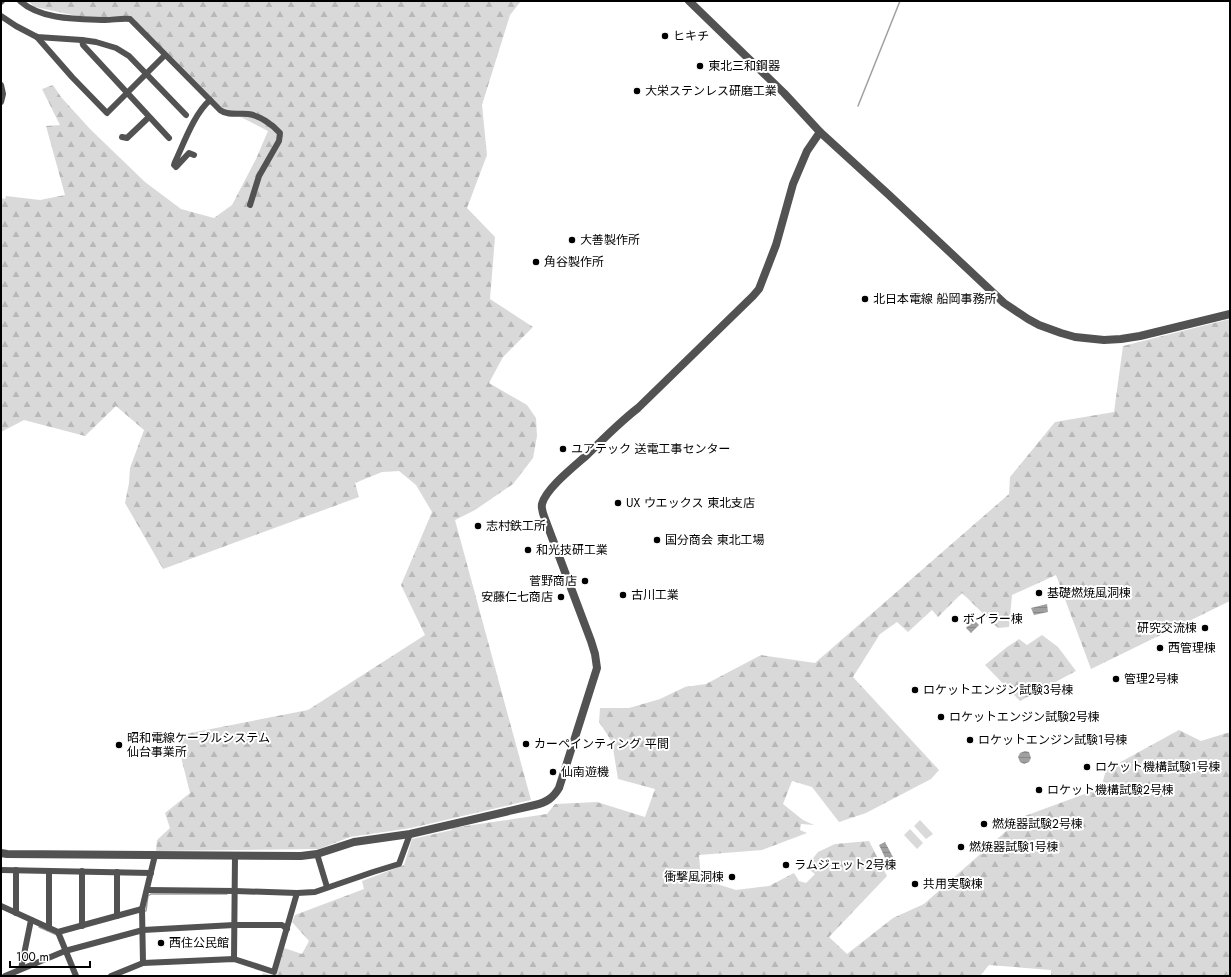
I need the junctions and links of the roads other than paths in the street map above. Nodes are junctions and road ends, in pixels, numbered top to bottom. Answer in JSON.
{"nodes":[{"id":1,"x":20,"y":1,"type":"edge"},
{"id":2,"x":689,"y":1,"type":"edge"},
{"id":3,"x":1,"y":16,"type":"edge"},
{"id":4,"x":38,"y":37,"type":"junction"},
{"id":5,"x":82,"y":40,"type":"junction"},
{"id":6,"x":166,"y":55,"type":"junction"},
{"id":7,"x":146,"y":74,"type":"junction"},
{"id":8,"x":1,"y":85,"type":"edge"},
{"id":9,"x":128,"y":93,"type":"junction"},
{"id":10,"x":210,"y":100,"type":"junction"},
{"id":11,"x":1,"y":102,"type":"edge"},
{"id":12,"x":186,"y":115,"type":"dead end"},
{"id":13,"x":149,"y":117,"type":"junction"},
{"id":14,"x":820,"y":132,"type":"junction"},
{"id":15,"x":122,"y":137,"type":"dead end"},
{"id":16,"x":170,"y":138,"type":"dead end"},
{"id":17,"x":194,"y":155,"type":"dead end"},
{"id":18,"x":250,"y":205,"type":"dead end"},
{"id":19,"x":1230,"y":314,"type":"edge"},
{"id":20,"x":410,"y":834,"type":"junction"},
{"id":21,"x":1,"y":853,"type":"edge"},
{"id":22,"x":317,"y":854,"type":"junction"},
{"id":23,"x":155,"y":855,"type":"junction"},
{"id":24,"x":235,"y":856,"type":"junction"},
{"id":25,"x":1,"y":870,"type":"edge"},
{"id":26,"x":16,"y":870,"type":"junction"},
{"id":27,"x":49,"y":871,"type":"junction"},
{"id":28,"x":82,"y":872,"type":"junction"},
{"id":29,"x":117,"y":872,"type":"junction"},
{"id":30,"x":150,"y":873,"type":"junction"},
{"id":31,"x":327,"y":887,"type":"junction"},
{"id":32,"x":146,"y":890,"type":"junction"},
{"id":33,"x":234,"y":891,"type":"junction"},
{"id":34,"x":297,"y":893,"type":"junction"},
{"id":35,"x":1,"y":906,"type":"edge"},
{"id":36,"x":142,"y":909,"type":"junction"},
{"id":37,"x":16,"y":912,"type":"junction"},
{"id":38,"x":117,"y":916,"type":"junction"},
{"id":39,"x":31,"y":922,"type":"junction"},
{"id":40,"x":234,"y":925,"type":"junction"},
{"id":41,"x":82,"y":926,"type":"junction"},
{"id":42,"x":49,"y":928,"type":"junction"},
{"id":43,"x":287,"y":929,"type":"junction"},
{"id":44,"x":143,"y":930,"type":"junction"},
{"id":45,"x":58,"y":934,"type":"junction"},
{"id":46,"x":65,"y":951,"type":"junction"},
{"id":47,"x":234,"y":959,"type":"junction"},
{"id":48,"x":143,"y":962,"type":"junction"},
{"id":49,"x":21,"y":969,"type":"junction"},
{"id":50,"x":5,"y":976,"type":"edge"},
{"id":51,"x":76,"y":976,"type":"edge"},
{"id":52,"x":111,"y":976,"type":"edge"}],
"edges":[{"from":1,"to":6,"type":"street"},
{"from":2,"to":14,"type":"street"},
{"from":3,"to":4,"type":"street"},
{"from":4,"to":5,"type":"street"},
{"from":4,"to":9,"type":"street"},
{"from":5,"to":7,"type":"street"},
{"from":5,"to":9,"type":"street"},
{"from":6,"to":7,"type":"street"},
{"from":6,"to":10,"type":"street"},
{"from":7,"to":9,"type":"street"},
{"from":7,"to":12,"type":"street"},
{"from":8,"to":11,"type":"street"},
{"from":9,"to":13,"type":"street"},
{"from":10,"to":17,"type":"street"},
{"from":10,"to":18,"type":"street"},
{"from":13,"to":15,"type":"street"},
{"from":13,"to":16,"type":"street"},
{"from":14,"to":19,"type":"street"},
{"from":14,"to":20,"type":"street"},
{"from":20,"to":22,"type":"street"},
{"from":20,"to":31,"type":"street"},
{"from":21,"to":23,"type":"street"},
{"from":22,"to":24,"type":"street"},
{"from":22,"to":31,"type":"street"},
{"from":23,"to":24,"type":"street"},
{"from":23,"to":30,"type":"street"},
{"from":24,"to":33,"type":"street"},
{"from":25,"to":26,"type":"street"},
{"from":26,"to":27,"type":"street"},
{"from":26,"to":37,"type":"street"},
{"from":27,"to":28,"type":"street"},
{"from":27,"to":42,"type":"street"},
{"from":28,"to":29,"type":"street"},
{"from":28,"to":41,"type":"street"},
{"from":29,"to":30,"type":"street"},
{"from":29,"to":38,"type":"street"},
{"from":30,"to":32,"type":"street"},
{"from":31,"to":34,"type":"street"},
{"from":32,"to":33,"type":"street"},
{"from":32,"to":36,"type":"street"},
{"from":33,"to":34,"type":"street"},
{"from":33,"to":40,"type":"street"},
{"from":34,"to":43,"type":"street"},
{"from":35,"to":37,"type":"street"},
{"from":36,"to":38,"type":"street"},
{"from":36,"to":44,"type":"street"},
{"from":37,"to":39,"type":"street"},
{"from":38,"to":41,"type":"street"},
{"from":39,"to":42,"type":"street"},
{"from":39,"to":49,"type":"street"},
{"from":40,"to":43,"type":"street"},
{"from":40,"to":44,"type":"street"},
{"from":40,"to":47,"type":"street"},
{"from":41,"to":45,"type":"street"},
{"from":42,"to":45,"type":"street"},
{"from":43,"to":47,"type":"street"},
{"from":44,"to":46,"type":"street"},
{"from":44,"to":48,"type":"street"},
{"from":45,"to":46,"type":"street"},
{"from":46,"to":49,"type":"street"},
{"from":46,"to":51,"type":"street"},
{"from":47,"to":48,"type":"street"},
{"from":48,"to":52,"type":"street"},
{"from":49,"to":50,"type":"street"}]}
